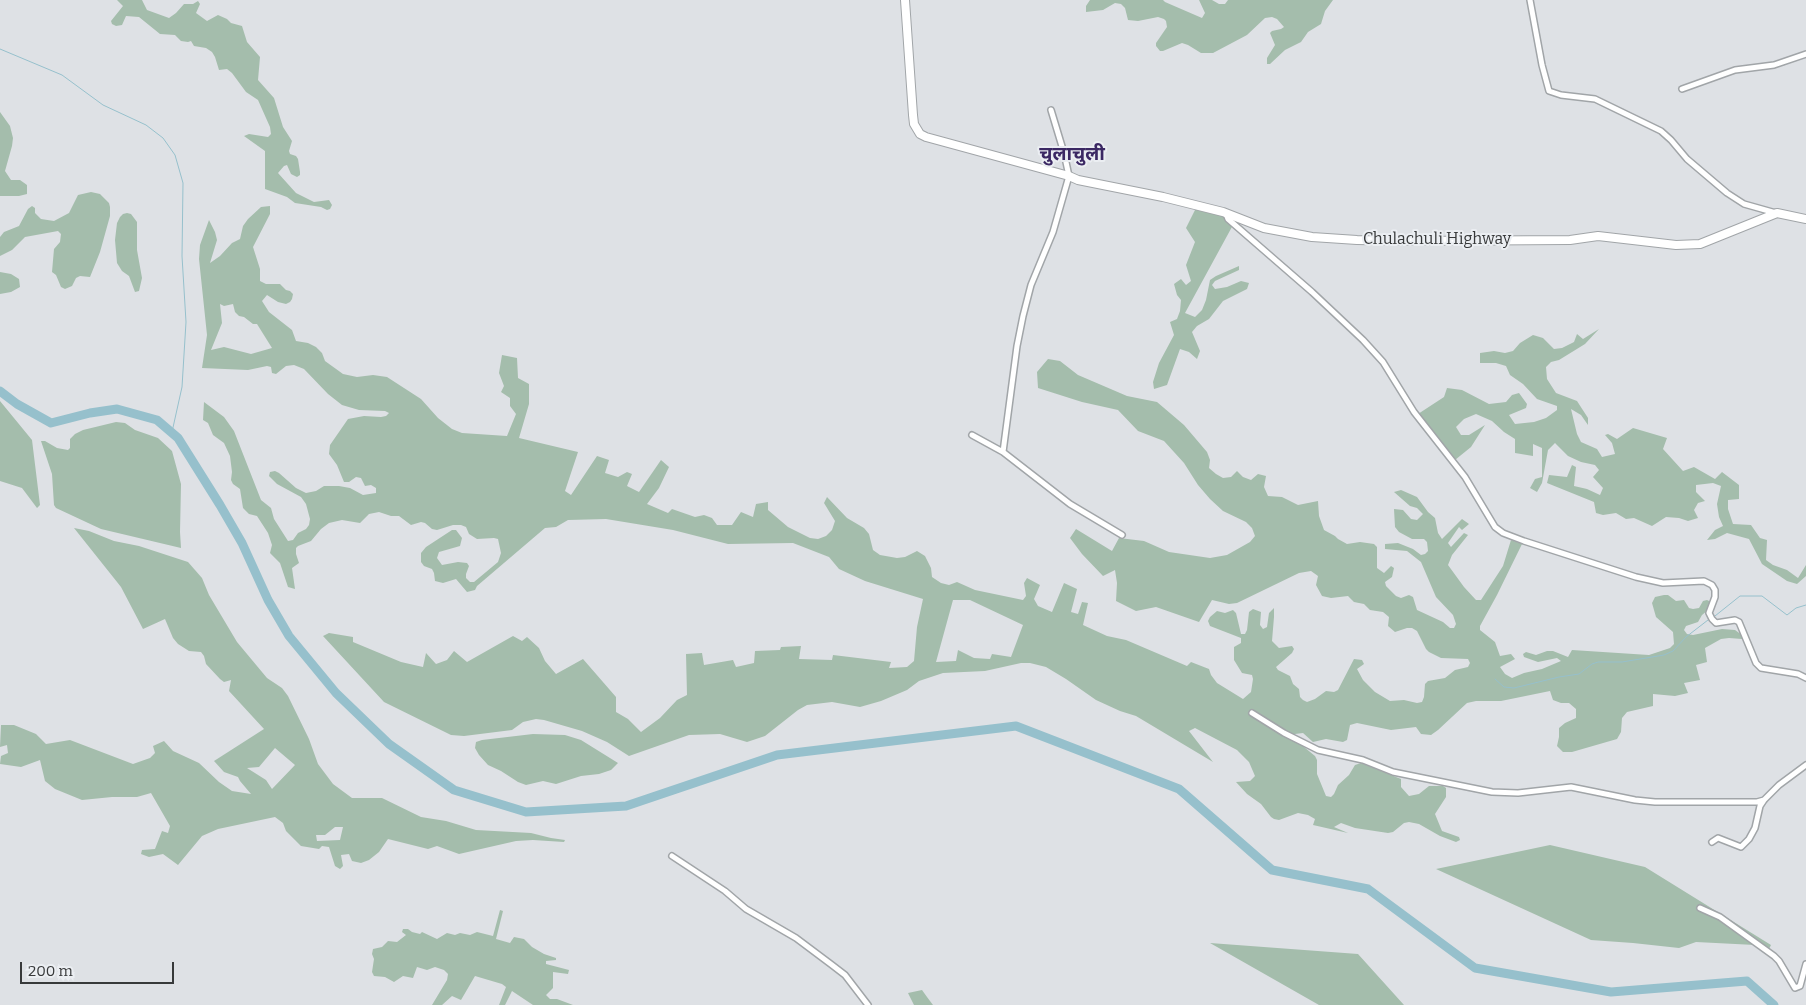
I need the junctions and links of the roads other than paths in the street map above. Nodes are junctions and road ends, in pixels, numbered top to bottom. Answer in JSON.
{"nodes":[{"id":1,"x":904,"y":0,"type":"edge"},
{"id":2,"x":1530,"y":0,"type":"edge"},
{"id":3,"x":1806,"y":54,"type":"edge"},
{"id":4,"x":1682,"y":89,"type":"dead end"},
{"id":5,"x":1051,"y":110,"type":"dead end"},
{"id":6,"x":1069,"y":176,"type":"junction"},
{"id":7,"x":1777,"y":213,"type":"junction"},
{"id":8,"x":1226,"y":214,"type":"junction"},
{"id":9,"x":1806,"y":219,"type":"edge"},
{"id":10,"x":972,"y":435,"type":"dead end"},
{"id":11,"x":1003,"y":452,"type":"junction"},
{"id":12,"x":1122,"y":535,"type":"dead end"},
{"id":13,"x":1806,"y":678,"type":"edge"},
{"id":14,"x":1252,"y":713,"type":"dead end"},
{"id":15,"x":1806,"y":766,"type":"edge"},
{"id":16,"x":1764,"y":800,"type":"junction"},
{"id":17,"x":1712,"y":842,"type":"dead end"},
{"id":18,"x":672,"y":856,"type":"dead end"},
{"id":19,"x":1700,"y":908,"type":"dead end"},
{"id":20,"x":1806,"y":964,"type":"edge"},
{"id":21,"x":868,"y":1005,"type":"edge"}],
"edges":[{"from":1,"to":6,"type":"street","name":"Chulachuli Highway"},
{"from":2,"to":7,"type":"street"},
{"from":3,"to":4,"type":"street"},
{"from":5,"to":6,"type":"street"},
{"from":6,"to":8,"type":"street","name":"Chulachuli Highway"},
{"from":6,"to":11,"type":"street"},
{"from":7,"to":8,"type":"street","name":"Chulachuli Highway"},
{"from":7,"to":9,"type":"street"},
{"from":8,"to":13,"type":"street"},
{"from":10,"to":11,"type":"street"},
{"from":11,"to":12,"type":"street"},
{"from":14,"to":16,"type":"street"},
{"from":15,"to":16,"type":"street"},
{"from":16,"to":17,"type":"street"},
{"from":18,"to":21,"type":"street"},
{"from":19,"to":20,"type":"street"}]}
